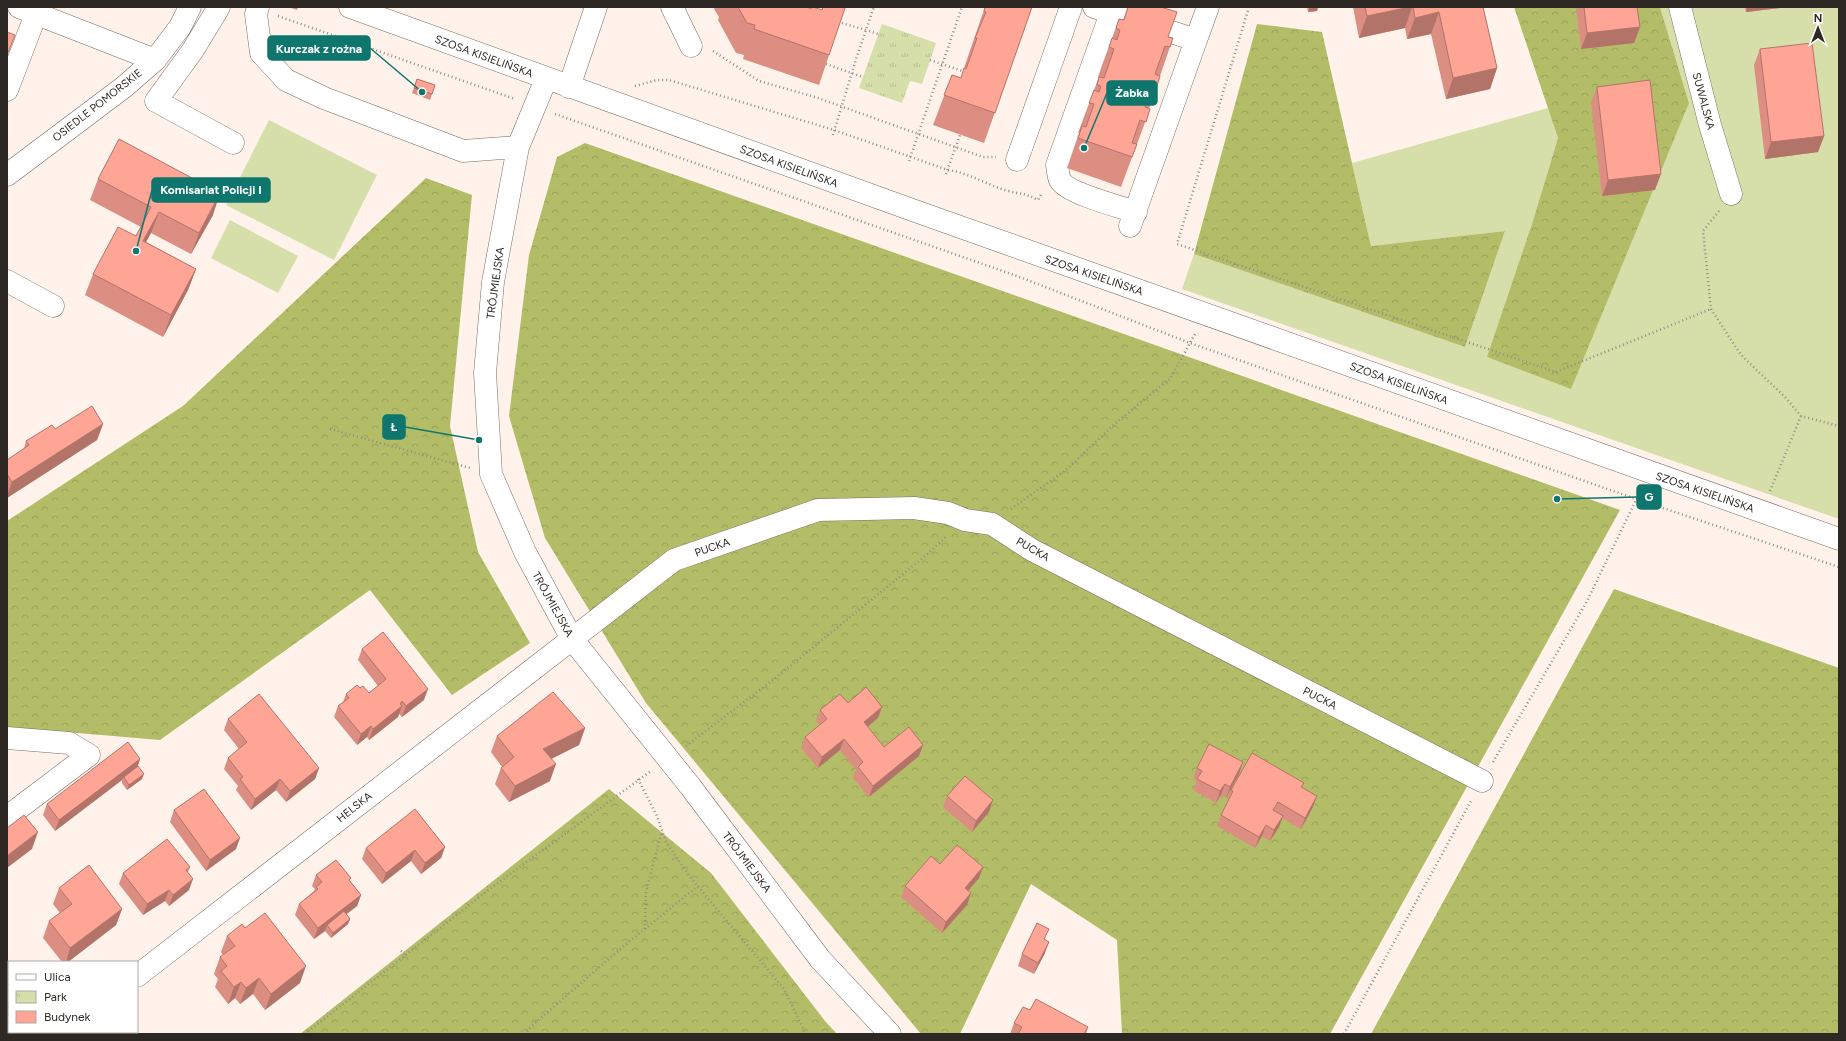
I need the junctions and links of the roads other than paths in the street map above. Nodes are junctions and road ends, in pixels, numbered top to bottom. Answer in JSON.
{"nodes":[{"id":1,"x":190,"y":7,"type":"edge"},
{"id":2,"x":219,"y":7,"type":"edge"},
{"id":3,"x":350,"y":7,"type":"edge"},
{"id":4,"x":596,"y":7,"type":"edge"},
{"id":5,"x":672,"y":7,"type":"edge"},
{"id":6,"x":1070,"y":7,"type":"edge"},
{"id":7,"x":1208,"y":7,"type":"edge"},
{"id":8,"x":1680,"y":7,"type":"edge"},
{"id":9,"x":258,"y":8,"type":"edge"},
{"id":10,"x":28,"y":10,"type":"edge"},
{"id":11,"x":1103,"y":10,"type":"edge"},
{"id":12,"x":1196,"y":40,"type":"junction"},
{"id":13,"x":689,"y":43,"type":"road end"},
{"id":14,"x":155,"y":60,"type":"junction"},
{"id":15,"x":546,"y":79,"type":"junction"},
{"id":16,"x":569,"y":86,"type":"junction"},
{"id":17,"x":7,"y":90,"type":"edge"},
{"id":18,"x":233,"y":143,"type":"dead end"},
{"id":19,"x":518,"y":147,"type":"junction"},
{"id":20,"x":1018,"y":158,"type":"road end"},
{"id":21,"x":7,"y":175,"type":"edge"},
{"id":22,"x":1731,"y":194,"type":"dead end"},
{"id":23,"x":7,"y":281,"type":"edge"},
{"id":24,"x":53,"y":306,"type":"dead end"},
{"id":25,"x":1839,"y":539,"type":"edge"},
{"id":26,"x":572,"y":639,"type":"junction"},
{"id":27,"x":7,"y":738,"type":"edge"},
{"id":28,"x":1482,"y":781,"type":"road end"},
{"id":29,"x":7,"y":817,"type":"edge"},
{"id":30,"x":138,"y":975,"type":"edge"},
{"id":31,"x":890,"y":1034,"type":"edge"}],
"edges":[{"from":1,"to":14,"type":"street","name":"OSIEDLE POMORSKIE"},
{"from":2,"to":18,"type":"street"},
{"from":3,"to":15,"type":"street","name":"SZOSA KISIELIŃSKA"},
{"from":4,"to":16,"type":"street"},
{"from":5,"to":13,"type":"street"},
{"from":6,"to":20,"type":"street"},
{"from":7,"to":12,"type":"street"},
{"from":8,"to":22,"type":"street","name":"SUWALSKA"},
{"from":9,"to":19,"type":"street"},
{"from":10,"to":14,"type":"street"},
{"from":10,"to":17,"type":"street"},
{"from":11,"to":12,"type":"street"},
{"from":11,"to":12,"type":"street"},
{"from":14,"to":21,"type":"street","name":"OSIEDLE POMORSKIE"},
{"from":15,"to":16,"type":"street","name":"SZOSA KISIELIŃSKA"},
{"from":15,"to":19,"type":"street","name":"TRÓJMIEJSKA"},
{"from":16,"to":25,"type":"street","name":"SZOSA KISIELIŃSKA"},
{"from":19,"to":26,"type":"street","name":"TRÓJMIEJSKA"},
{"from":23,"to":24,"type":"street"},
{"from":26,"to":28,"type":"street","name":"PUCKA"},
{"from":26,"to":30,"type":"street","name":"HELSKA"},
{"from":26,"to":31,"type":"street","name":"TRÓJMIEJSKA"},
{"from":27,"to":29,"type":"street"}]}
